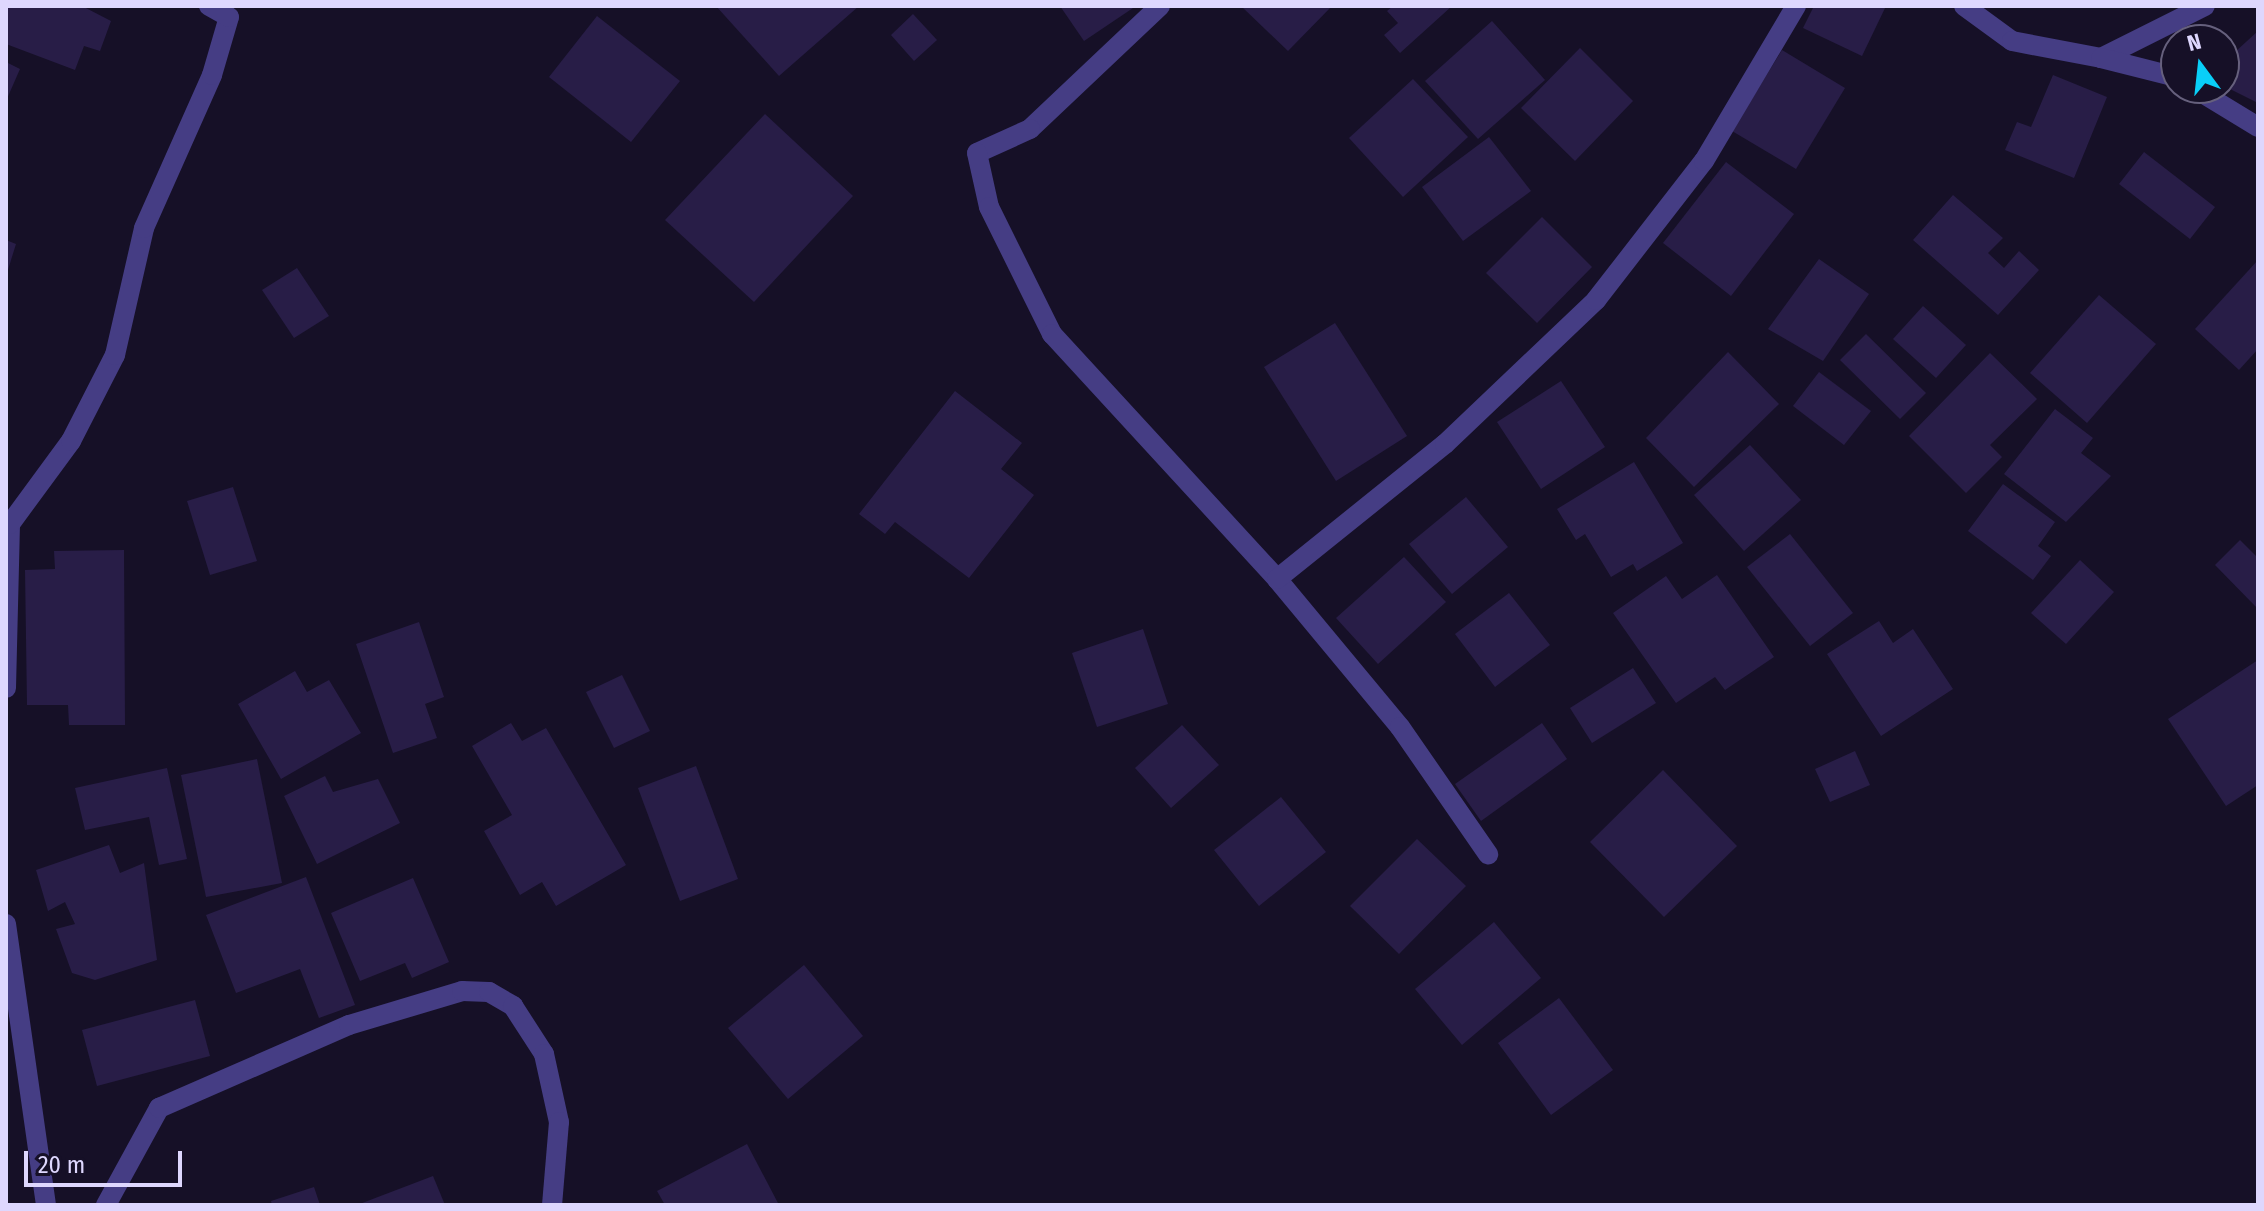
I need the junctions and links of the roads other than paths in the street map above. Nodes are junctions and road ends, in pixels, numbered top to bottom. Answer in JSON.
{"nodes":[{"id":1,"x":209,"y":6,"type":"edge"},
{"id":2,"x":1160,"y":6,"type":"edge"},
{"id":3,"x":1796,"y":6,"type":"edge"},
{"id":4,"x":1964,"y":6,"type":"edge"},
{"id":5,"x":2205,"y":6,"type":"edge"},
{"id":6,"x":2101,"y":58,"type":"junction"},
{"id":7,"x":2160,"y":73,"type":"edge"},
{"id":8,"x":2220,"y":104,"type":"edge"},
{"id":9,"x":2258,"y":127,"type":"edge"},
{"id":10,"x":1277,"y":579,"type":"junction"},
{"id":11,"x":6,"y":688,"type":"edge"},
{"id":12,"x":1488,"y":854,"type":"dead end"},
{"id":13,"x":6,"y":924,"type":"edge"},
{"id":14,"x":46,"y":1205,"type":"edge"},
{"id":15,"x":106,"y":1205,"type":"edge"},
{"id":16,"x":552,"y":1205,"type":"edge"}],
"edges":[{"from":1,"to":11,"type":"street"},
{"from":2,"to":10,"type":"street"},
{"from":3,"to":10,"type":"street"},
{"from":4,"to":6,"type":"street"},
{"from":5,"to":6,"type":"street"},
{"from":6,"to":7,"type":"street"},
{"from":8,"to":9,"type":"street"},
{"from":10,"to":12,"type":"street"},
{"from":13,"to":14,"type":"street"},
{"from":15,"to":16,"type":"street"}]}
